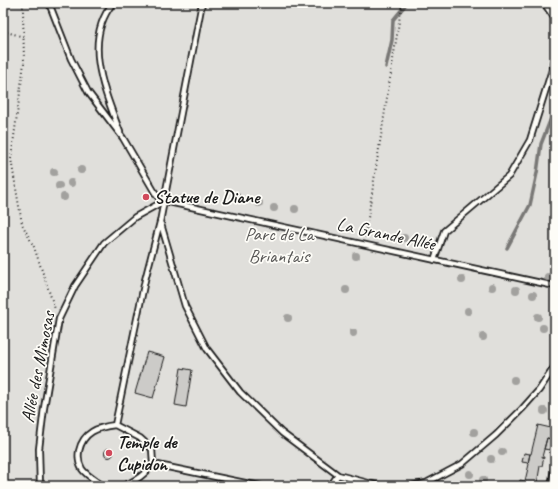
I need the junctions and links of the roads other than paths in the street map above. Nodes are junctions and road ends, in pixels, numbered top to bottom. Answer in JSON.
{"nodes":[{"id":1,"x":49,"y":3,"type":"edge"},
{"id":2,"x":113,"y":3,"type":"edge"},
{"id":3,"x":202,"y":3,"type":"edge"},
{"id":4,"x":544,"y":3,"type":"edge"},
{"id":5,"x":555,"y":19,"type":"edge"},
{"id":6,"x":555,"y":60,"type":"edge"},
{"id":7,"x":123,"y":138,"type":"junction"},
{"id":8,"x":164,"y":202,"type":"junction"},
{"id":9,"x":160,"y":222,"type":"junction"},
{"id":10,"x":434,"y":260,"type":"junction"},
{"id":11,"x":555,"y":286,"type":"edge"},
{"id":12,"x":555,"y":366,"type":"edge"},
{"id":13,"x":115,"y":425,"type":"junction"},
{"id":14,"x":153,"y":464,"type":"junction"},
{"id":15,"x":555,"y":464,"type":"edge"},
{"id":16,"x":338,"y":475,"type":"junction"},
{"id":17,"x":426,"y":483,"type":"junction"},
{"id":18,"x":553,"y":484,"type":"edge"},
{"id":19,"x":40,"y":486,"type":"edge"},
{"id":20,"x":103,"y":486,"type":"edge"},
{"id":21,"x":124,"y":486,"type":"edge"},
{"id":22,"x":260,"y":486,"type":"edge"},
{"id":23,"x":330,"y":486,"type":"edge"},
{"id":24,"x":380,"y":486,"type":"edge"},
{"id":25,"x":411,"y":486,"type":"edge"},
{"id":26,"x":444,"y":486,"type":"edge"}],
"edges":[{"from":1,"to":7,"type":"lane"},
{"from":2,"to":7,"type":"lane"},
{"from":3,"to":8,"type":"lane"},
{"from":4,"to":5,"type":"lane"},
{"from":6,"to":10,"type":"lane"},
{"from":7,"to":8,"type":"lane"},
{"from":8,"to":9,"type":"lane"},
{"from":8,"to":10,"type":"lane","name":"La Grande Allée"},
{"from":8,"to":19,"type":"lane","name":"Allée des Mimosas"},
{"from":9,"to":13,"type":"lane"},
{"from":9,"to":16,"type":"lane"},
{"from":10,"to":11,"type":"lane","name":"La Grande Allée"},
{"from":12,"to":17,"type":"lane"},
{"from":13,"to":14,"type":"lane"},
{"from":13,"to":20,"type":"lane"},
{"from":14,"to":21,"type":"lane"},
{"from":14,"to":22,"type":"lane"},
{"from":15,"to":18,"type":"lane"},
{"from":16,"to":23,"type":"lane"},
{"from":16,"to":24,"type":"lane"},
{"from":17,"to":25,"type":"lane"},
{"from":17,"to":26,"type":"lane"}]}
